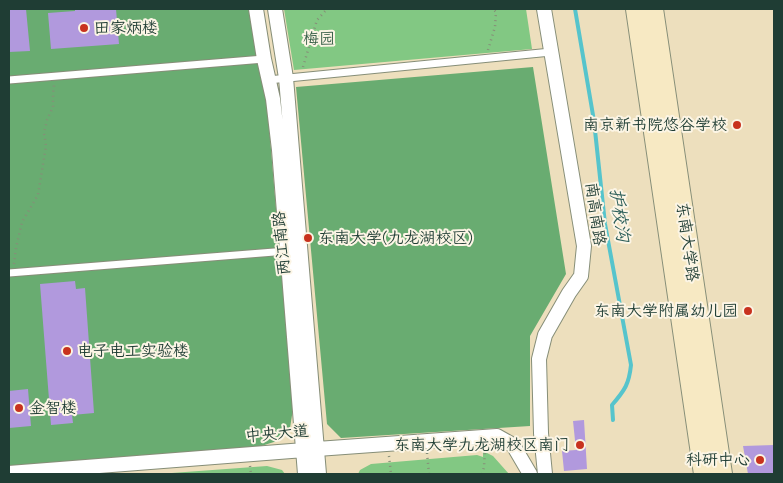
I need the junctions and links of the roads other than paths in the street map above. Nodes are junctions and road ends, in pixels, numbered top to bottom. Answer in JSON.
{"nodes":[{"id":1,"x":256,"y":9,"type":"edge"},
{"id":2,"x":275,"y":9,"type":"edge"},
{"id":3,"x":544,"y":9,"type":"edge"},
{"id":4,"x":636,"y":9,"type":"edge"},
{"id":5,"x":653,"y":9,"type":"edge"},
{"id":6,"x":551,"y":52,"type":"junction"},
{"id":7,"x":264,"y":59,"type":"junction"},
{"id":8,"x":293,"y":77,"type":"junction"},
{"id":9,"x":9,"y":80,"type":"edge"},
{"id":10,"x":268,"y":80,"type":"junction"},
{"id":11,"x":300,"y":243,"type":"junction"},
{"id":12,"x":286,"y":251,"type":"junction"},
{"id":13,"x":10,"y":273,"type":"edge"},
{"id":14,"x":317,"y":449,"type":"junction"},
{"id":15,"x":303,"y":450,"type":"junction"},
{"id":16,"x":9,"y":473,"type":"edge"},
{"id":17,"x":305,"y":474,"type":"edge"},
{"id":18,"x":319,"y":474,"type":"edge"},
{"id":19,"x":530,"y":474,"type":"edge"},
{"id":20,"x":545,"y":474,"type":"edge"},
{"id":21,"x":704,"y":474,"type":"edge"},
{"id":22,"x":722,"y":474,"type":"edge"}],
"edges":[{"from":1,"to":7,"type":"street","name":"两江南路"},
{"from":2,"to":8,"type":"street","name":"两江南路"},
{"from":3,"to":6,"type":"street","name":"南高南路"},
{"from":4,"to":21,"type":"main road","name":"东南大学路"},
{"from":5,"to":22,"type":"main road","name":"东南大学路"},
{"from":6,"to":8,"type":"lane"},
{"from":6,"to":20,"type":"street","name":"南高南路"},
{"from":7,"to":9,"type":"lane"},
{"from":7,"to":10,"type":"street","name":"两江南路"},
{"from":8,"to":10,"type":"lane"},
{"from":8,"to":11,"type":"street","name":"两江南路"},
{"from":10,"to":12,"type":"street","name":"两江南路"},
{"from":11,"to":12,"type":"lane"},
{"from":11,"to":14,"type":"street","name":"两江南路"},
{"from":12,"to":13,"type":"lane"},
{"from":12,"to":15,"type":"street","name":"两江南路"},
{"from":14,"to":15,"type":"street","name":"中央大道"},
{"from":14,"to":18,"type":"street","name":"两江南路"},
{"from":14,"to":19,"type":"street","name":"中央大道"},
{"from":15,"to":16,"type":"street","name":"中央大道"},
{"from":15,"to":17,"type":"street","name":"两江南路"}]}
